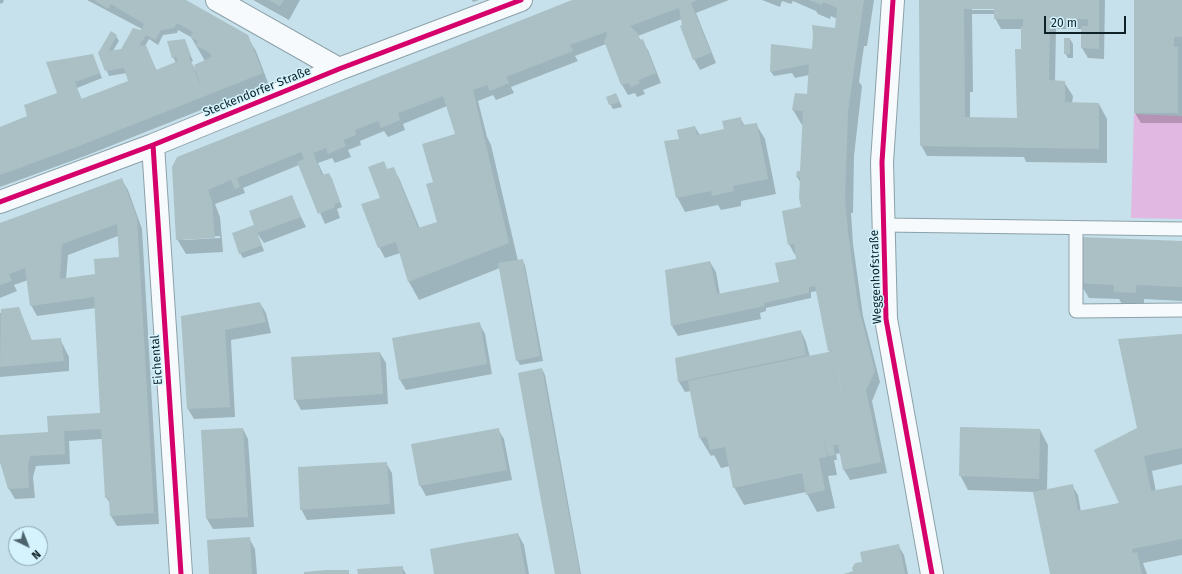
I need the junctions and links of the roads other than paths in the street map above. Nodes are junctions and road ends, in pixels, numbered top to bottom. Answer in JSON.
{"nodes":[{"id":1,"x":217,"y":0,"type":"edge"},
{"id":2,"x":521,"y":0,"type":"edge"},
{"id":3,"x":893,"y":0,"type":"edge"},
{"id":4,"x":339,"y":69,"type":"junction"},
{"id":5,"x":153,"y":145,"type":"junction"},
{"id":6,"x":0,"y":202,"type":"edge"},
{"id":7,"x":884,"y":225,"type":"junction"},
{"id":8,"x":1076,"y":228,"type":"junction"},
{"id":9,"x":1182,"y":229,"type":"edge"},
{"id":10,"x":1182,"y":310,"type":"edge"},
{"id":11,"x":181,"y":574,"type":"edge"},
{"id":12,"x":932,"y":574,"type":"edge"}],
"edges":[{"from":1,"to":4,"type":"street"},
{"from":2,"to":4,"type":"street","name":"Steckendorfer Straße"},
{"from":3,"to":7,"type":"street","name":"Weggenhofstraße"},
{"from":4,"to":5,"type":"street","name":"Steckendorfer Straße"},
{"from":5,"to":6,"type":"street","name":"Steckendorfer Straße"},
{"from":5,"to":11,"type":"street","name":"Eichental"},
{"from":7,"to":8,"type":"lane","name":"Weggenhofstraße"},
{"from":7,"to":12,"type":"street","name":"Weggenhofstraße"},
{"from":8,"to":9,"type":"lane","name":"Weggenhofstraße"},
{"from":8,"to":10,"type":"lane"}]}
